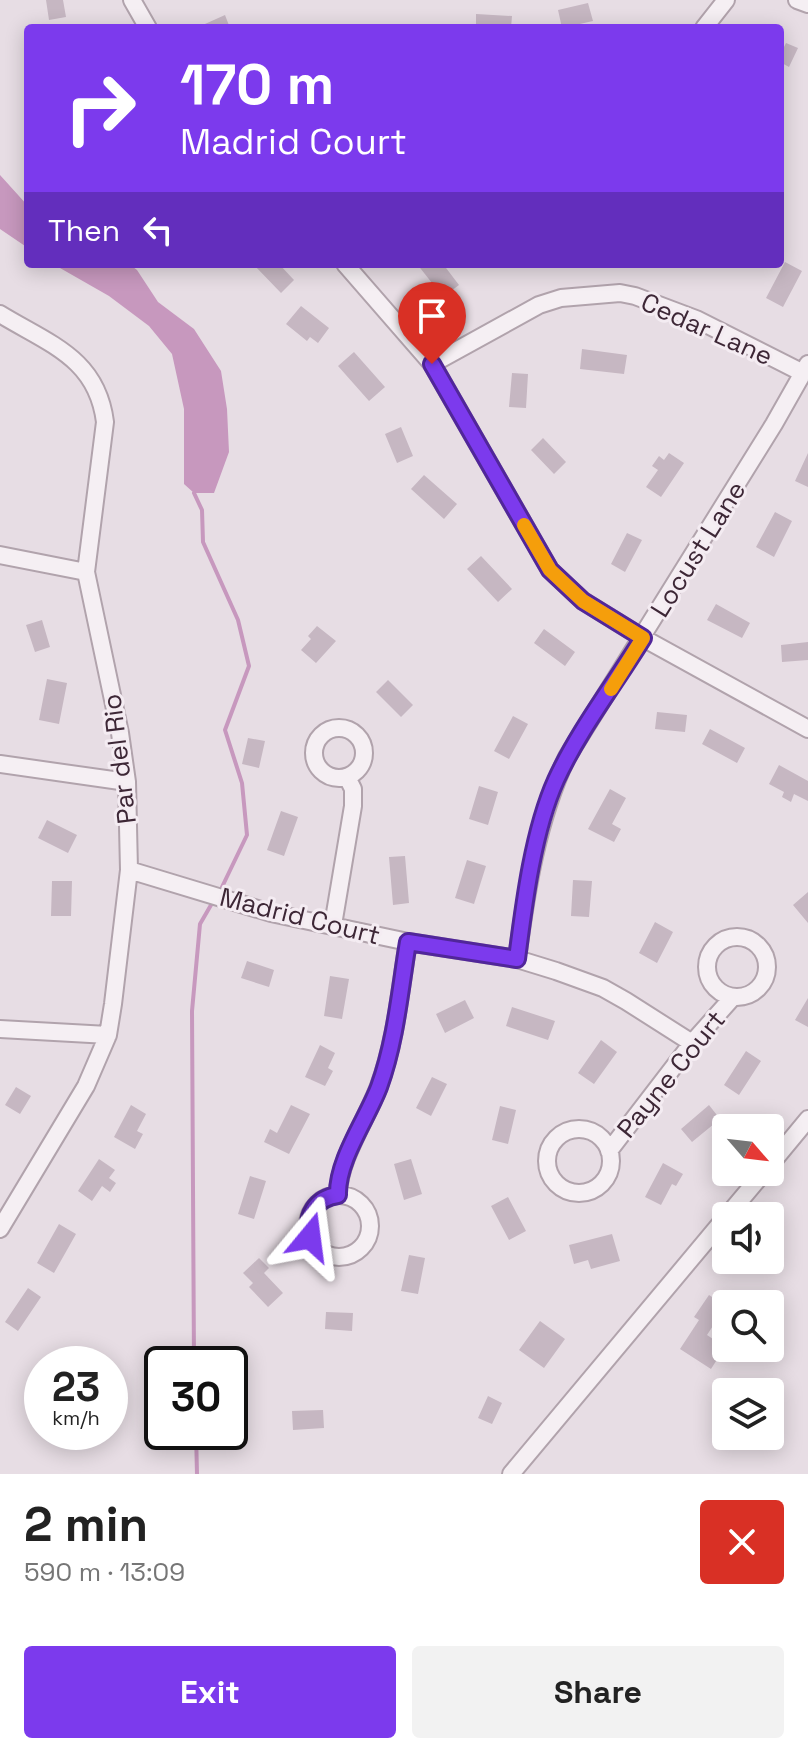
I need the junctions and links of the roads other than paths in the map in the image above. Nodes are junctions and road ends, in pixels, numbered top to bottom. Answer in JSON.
{"nodes":[{"id":1,"x":132,"y":0,"type":"edge"},
{"id":2,"x":726,"y":0,"type":"edge"},
{"id":3,"x":797,"y":0,"type":"edge"},
{"id":4,"x":808,"y":4,"type":"edge"},
{"id":5,"x":146,"y":24,"type":"edge"},
{"id":6,"x":707,"y":24,"type":"edge"},
{"id":7,"x":348,"y":268,"type":"edge"},
{"id":8,"x":0,"y":314,"type":"edge"},
{"id":9,"x":432,"y":364,"type":"junction"},
{"id":10,"x":806,"y":368,"type":"edge"},
{"id":11,"x":0,"y":555,"type":"edge"},
{"id":12,"x":86,"y":572,"type":"junction"},
{"id":13,"x":643,"y":638,"type":"junction"},
{"id":14,"x":808,"y":729,"type":"edge"},
{"id":15,"x":0,"y":764,"type":"edge"},
{"id":16,"x":347,"y":777,"type":"dead end"},
{"id":17,"x":127,"y":782,"type":"junction"},
{"id":18,"x":129,"y":870,"type":"junction"},
{"id":19,"x":333,"y":925,"type":"junction"},
{"id":20,"x":408,"y":942,"type":"junction"},
{"id":21,"x":517,"y":959,"type":"junction"},
{"id":22,"x":733,"y":997,"type":"dead end"},
{"id":23,"x":0,"y":1029,"type":"edge"},
{"id":24,"x":108,"y":1035,"type":"junction"},
{"id":25,"x":692,"y":1043,"type":"junction"},
{"id":26,"x":808,"y":1119,"type":"edge"},
{"id":27,"x":784,"y":1148,"type":"edge"},
{"id":28,"x":609,"y":1151,"type":"junction"},
{"id":29,"x":752,"y":1186,"type":"edge"},
{"id":30,"x":338,"y":1195,"type":"dead end"},
{"id":31,"x":738,"y":1202,"type":"edge"},
{"id":32,"x":0,"y":1229,"type":"edge"},
{"id":33,"x":712,"y":1233,"type":"edge"},
{"id":34,"x":511,"y":1474,"type":"edge"}],
"edges":[{"from":1,"to":5,"type":"street"},
{"from":2,"to":6,"type":"street"},
{"from":3,"to":4,"type":"street"},
{"from":7,"to":9,"type":"street"},
{"from":8,"to":12,"type":"street","name":"Par del Rio"},
{"from":9,"to":10,"type":"street","name":"Cedar Lane"},
{"from":9,"to":13,"type":"street"},
{"from":10,"to":13,"type":"street","name":"Locust Lane"},
{"from":11,"to":12,"type":"street"},
{"from":12,"to":17,"type":"street","name":"Par del Rio"},
{"from":13,"to":14,"type":"street"},
{"from":13,"to":21,"type":"street","name":"Locust Lane"},
{"from":15,"to":17,"type":"street"},
{"from":16,"to":19,"type":"street"},
{"from":17,"to":18,"type":"street","name":"Par del Rio"},
{"from":18,"to":19,"type":"street","name":"Madrid Court"},
{"from":18,"to":24,"type":"street","name":"Par del Rio"},
{"from":19,"to":20,"type":"street","name":"Madrid Court"},
{"from":20,"to":21,"type":"street","name":"Madrid Court"},
{"from":20,"to":30,"type":"street"},
{"from":21,"to":25,"type":"street","name":"Madrid Court"},
{"from":22,"to":25,"type":"street","name":"Payne Court"},
{"from":23,"to":24,"type":"street"},
{"from":24,"to":32,"type":"street","name":"Par del Rio"},
{"from":25,"to":28,"type":"street","name":"Payne Court"},
{"from":26,"to":27,"type":"street"},
{"from":28,"to":28,"type":"street","name":"Payne Court"},
{"from":29,"to":31,"type":"street"},
{"from":33,"to":34,"type":"street"}]}
